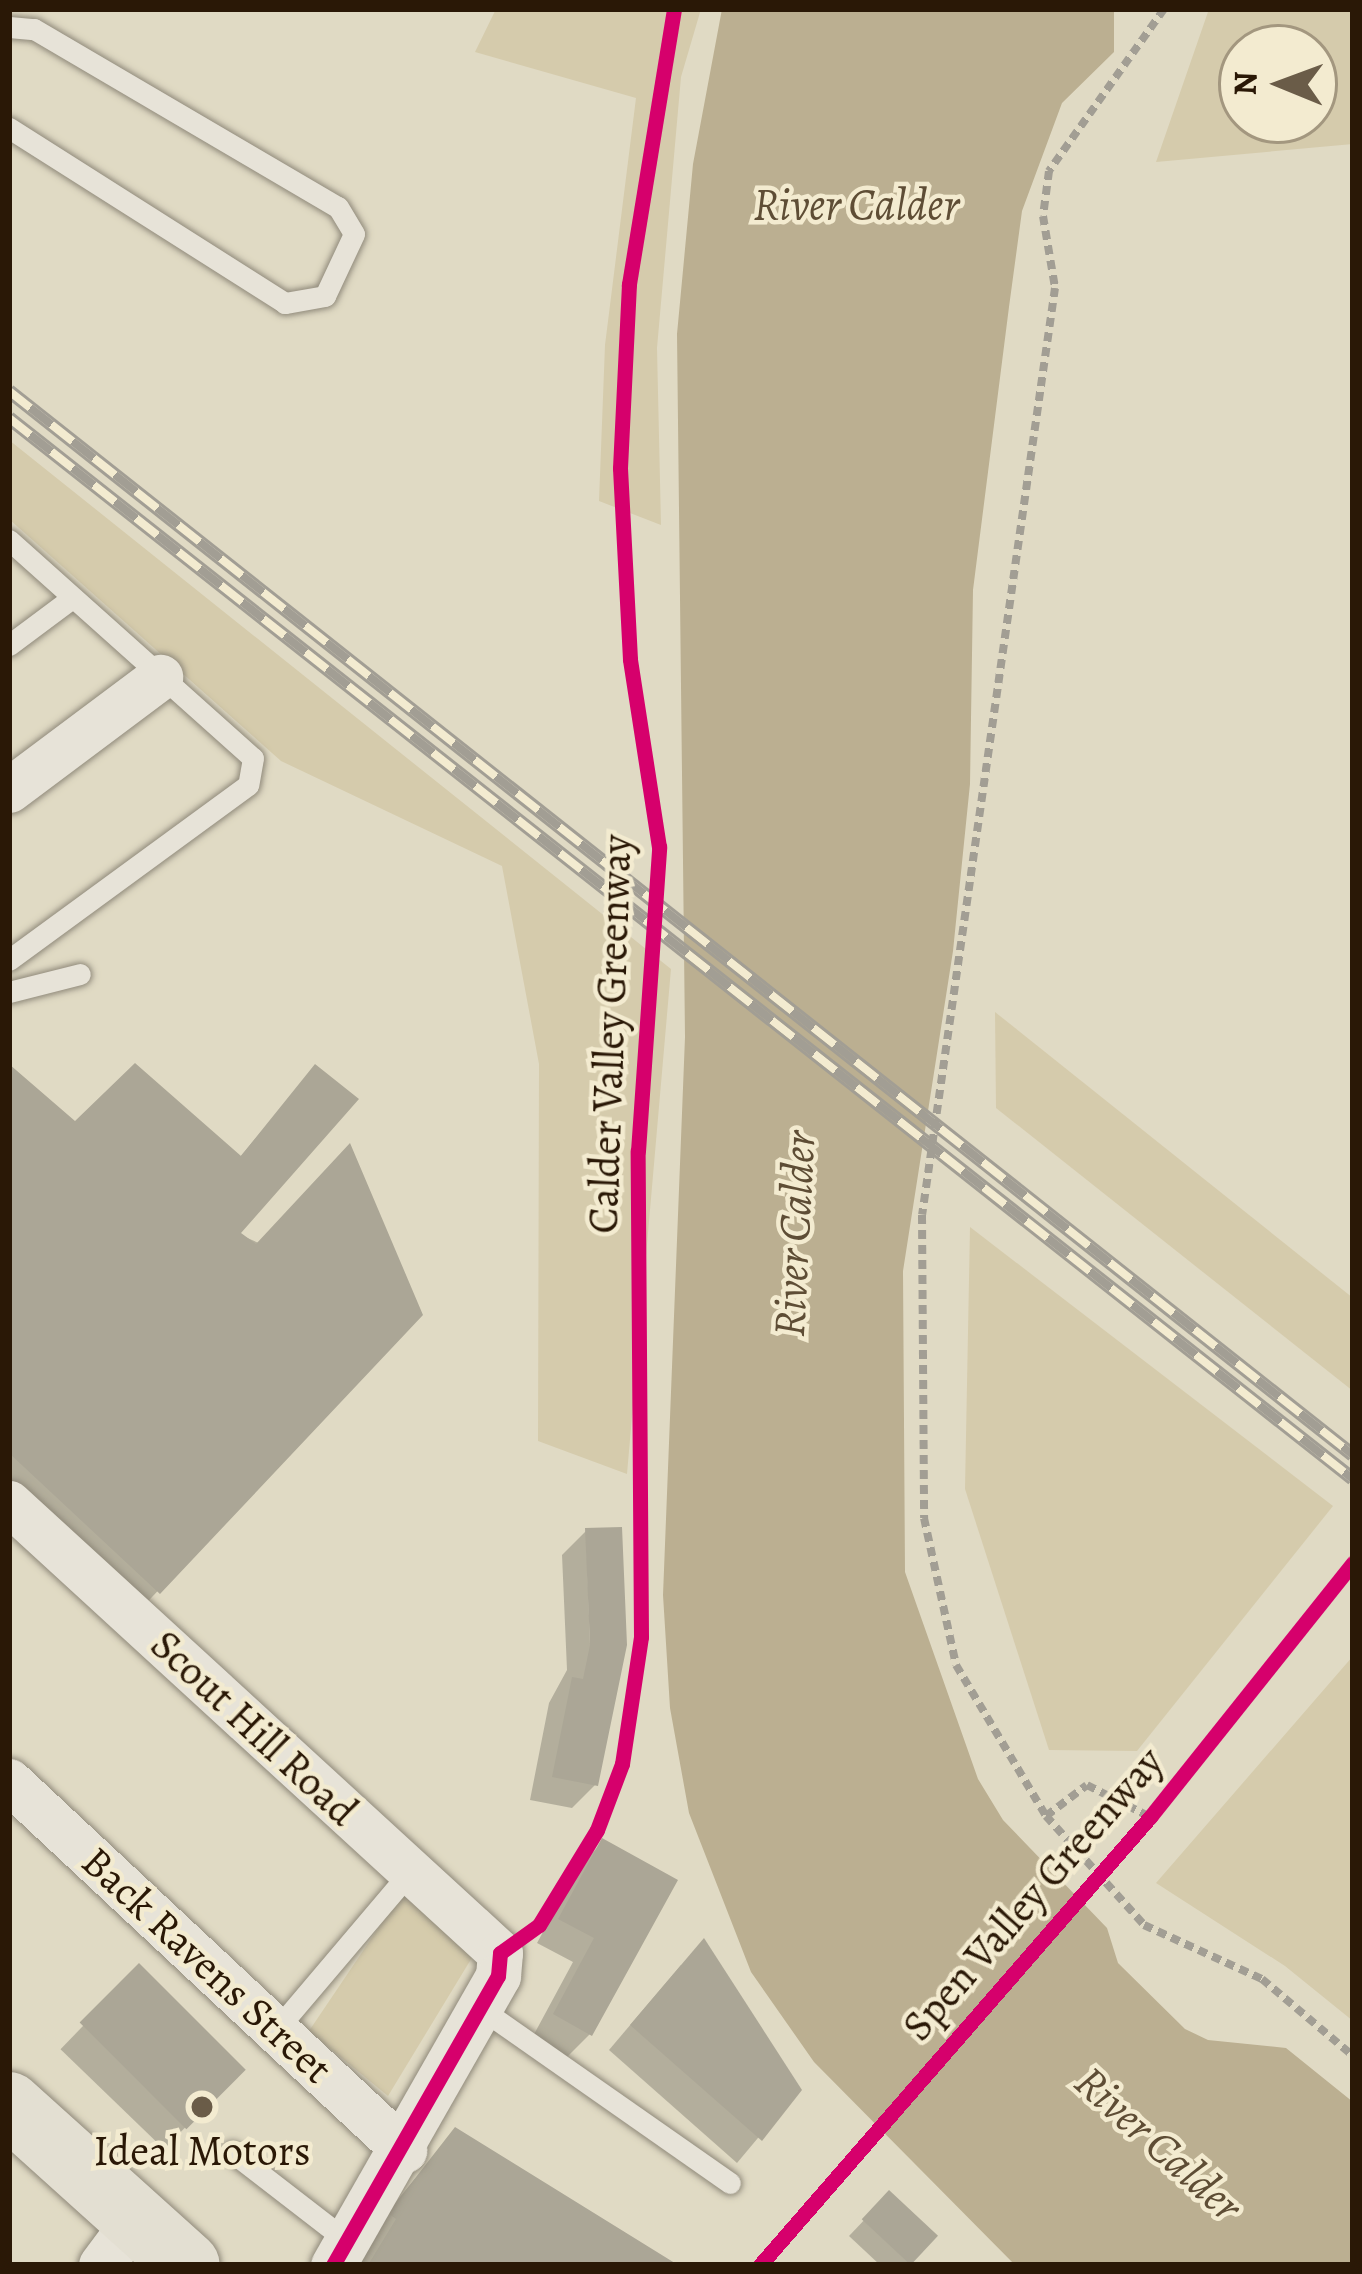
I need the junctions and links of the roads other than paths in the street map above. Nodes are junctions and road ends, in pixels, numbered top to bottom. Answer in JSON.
{"nodes":[{"id":1,"x":9,"y":27,"type":"edge"},
{"id":2,"x":9,"y":128,"type":"edge"},
{"id":3,"x":9,"y":540,"type":"edge"},
{"id":4,"x":72,"y":598,"type":"junction"},
{"id":5,"x":9,"y":645,"type":"edge"},
{"id":6,"x":160,"y":677,"type":"junction"},
{"id":7,"x":9,"y":790,"type":"edge"},
{"id":8,"x":9,"y":960,"type":"edge"},
{"id":9,"x":80,"y":974,"type":"dead end"},
{"id":10,"x":9,"y":992,"type":"edge"},
{"id":11,"x":9,"y":1503,"type":"edge"},
{"id":12,"x":9,"y":1781,"type":"edge"},
{"id":13,"x":410,"y":1872,"type":"junction"},
{"id":14,"x":480,"y":2008,"type":"junction"},
{"id":15,"x":276,"y":2030,"type":"junction"},
{"id":16,"x":9,"y":2105,"type":"edge"},
{"id":17,"x":404,"y":2150,"type":"junction"},
{"id":18,"x":232,"y":2152,"type":"dead end"},
{"id":19,"x":730,"y":2183,"type":"dead end"},
{"id":20,"x":119,"y":2241,"type":"edge"},
{"id":21,"x":340,"y":2253,"type":"edge"},
{"id":22,"x":187,"y":2265,"type":"edge"}],
"edges":[{"from":1,"to":2,"type":"lane"},
{"from":3,"to":4,"type":"lane"},
{"from":4,"to":5,"type":"lane"},
{"from":4,"to":6,"type":"lane"},
{"from":6,"to":7,"type":"street"},
{"from":6,"to":8,"type":"lane"},
{"from":9,"to":10,"type":"lane"},
{"from":11,"to":13,"type":"street","name":"Scout Hill Road"},
{"from":12,"to":15,"type":"street","name":"Back Ravens Street"},
{"from":13,"to":14,"type":"street","name":"Scout Hill Road"},
{"from":13,"to":15,"type":"lane"},
{"from":14,"to":17,"type":"street"},
{"from":14,"to":19,"type":"lane"},
{"from":15,"to":17,"type":"street","name":"Back Ravens Street"},
{"from":16,"to":20,"type":"highway"},
{"from":17,"to":21,"type":"street"},
{"from":18,"to":21,"type":"lane"},
{"from":20,"to":22,"type":"highway"}]}
